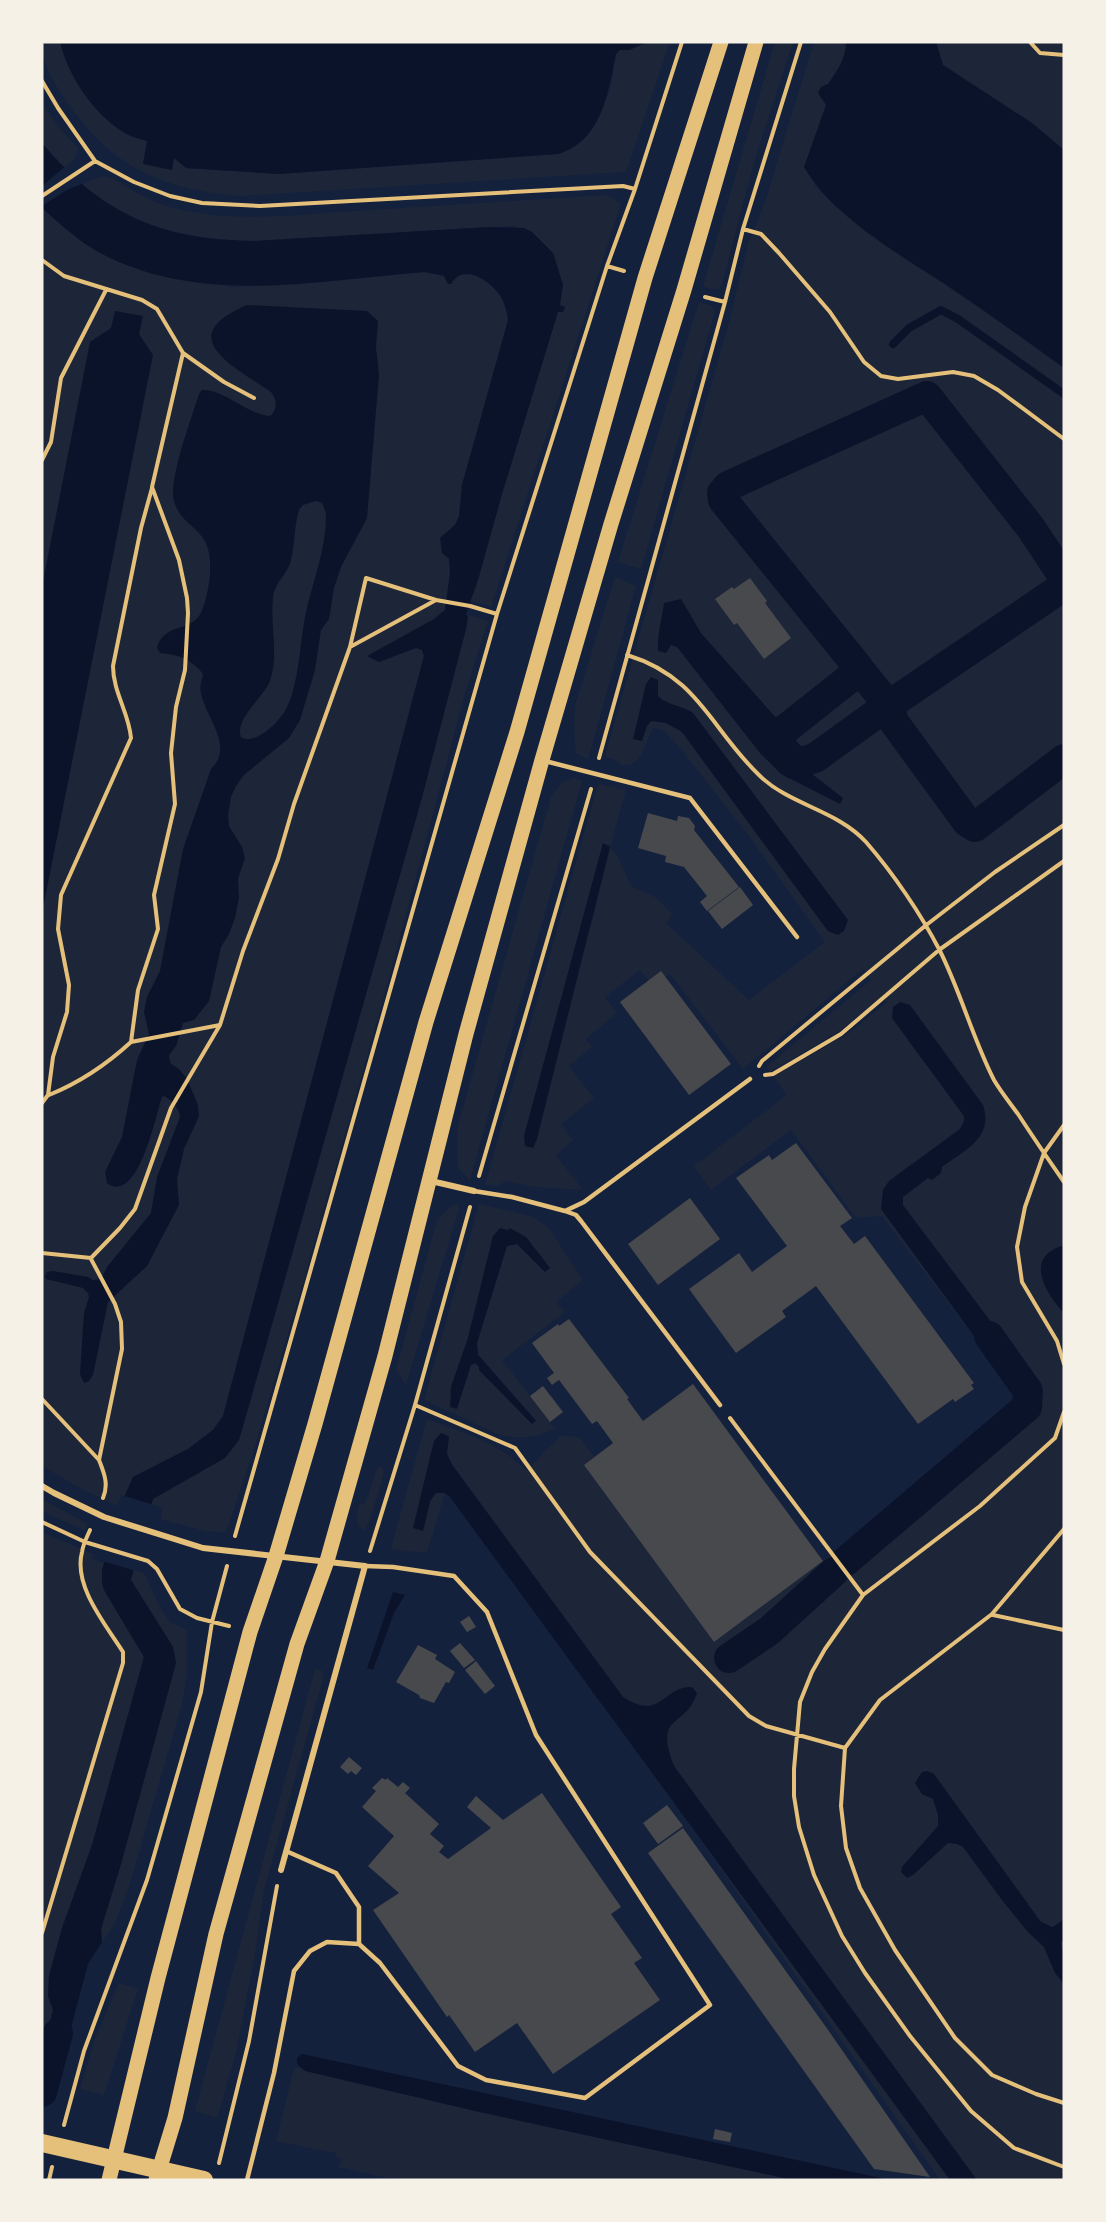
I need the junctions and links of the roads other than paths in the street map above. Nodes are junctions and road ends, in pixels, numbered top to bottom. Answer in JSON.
{"nodes":[{"id":1,"x":721,"y":42,"type":"edge"},
{"id":2,"x":756,"y":42,"type":"edge"},
{"id":3,"x":542,"y":760,"type":"junction"},
{"id":4,"x":797,"y":937,"type":"dead end"},
{"id":5,"x":750,"y":1079,"type":"road end"},
{"id":6,"x":429,"y":1181,"type":"junction"},
{"id":7,"x":474,"y":1191,"type":"joint"},
{"id":8,"x":565,"y":1211,"type":"junction"},
{"id":9,"x":720,"y":1405,"type":"road end"},
{"id":10,"x":42,"y":1486,"type":"edge"},
{"id":11,"x":276,"y":1556,"type":"junction"},
{"id":12,"x":327,"y":1561,"type":"junction"},
{"id":13,"x":366,"y":1566,"type":"junction"},
{"id":14,"x":286,"y":1851,"type":"junction"},
{"id":15,"x":281,"y":1870,"type":"road end"},
{"id":16,"x":359,"y":1944,"type":"junction"},
{"id":17,"x":42,"y":2143,"type":"edge"},
{"id":18,"x":210,"y":2175,"type":"edge"},
{"id":19,"x":109,"y":2180,"type":"edge"},
{"id":20,"x":156,"y":2180,"type":"edge"},
{"id":21,"x":247,"y":2180,"type":"edge"}],
"edges":[{"from":1,"to":11,"type":"main road"},
{"from":2,"to":3,"type":"main road"},
{"from":3,"to":4,"type":"lane"},
{"from":3,"to":6,"type":"main road"},
{"from":5,"to":8,"type":"lane"},
{"from":6,"to":7,"type":"street"},
{"from":6,"to":12,"type":"main road"},
{"from":7,"to":8,"type":"lane"},
{"from":8,"to":9,"type":"lane"},
{"from":10,"to":11,"type":"street"},
{"from":11,"to":12,"type":"street"},
{"from":11,"to":19,"type":"main road"},
{"from":12,"to":13,"type":"street"},
{"from":12,"to":20,"type":"main road"},
{"from":13,"to":14,"type":"street"},
{"from":13,"to":16,"type":"lane"},
{"from":14,"to":15,"type":"street"},
{"from":14,"to":16,"type":"lane"},
{"from":16,"to":21,"type":"lane"},
{"from":17,"to":18,"type":"highway"}]}
